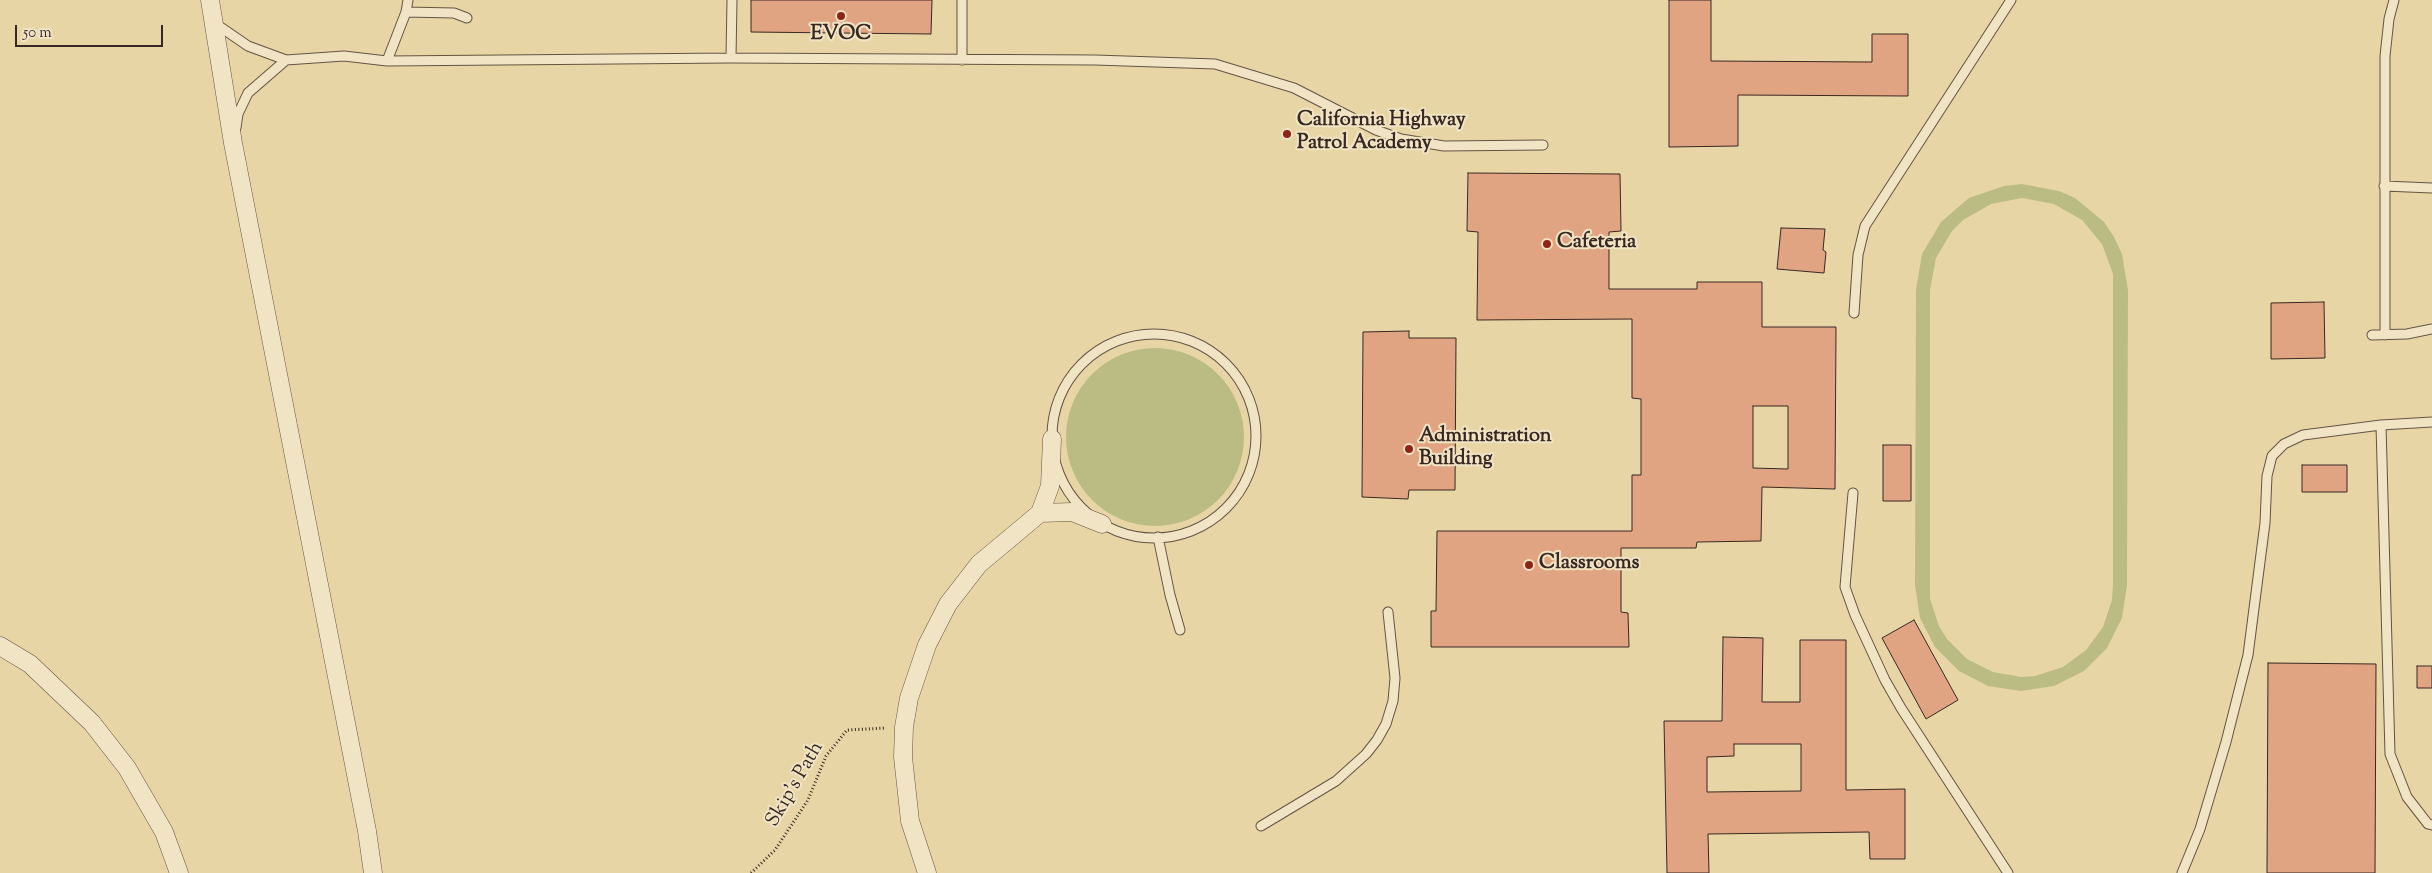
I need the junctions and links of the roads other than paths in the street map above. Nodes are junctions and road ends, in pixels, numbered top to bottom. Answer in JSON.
{"nodes":[{"id":1,"x":210,"y":0,"type":"edge"},
{"id":2,"x":408,"y":0,"type":"edge"},
{"id":3,"x":732,"y":0,"type":"edge"},
{"id":4,"x":962,"y":0,"type":"edge"},
{"id":5,"x":2011,"y":0,"type":"edge"},
{"id":6,"x":2394,"y":0,"type":"edge"},
{"id":7,"x":406,"y":12,"type":"junction"},
{"id":8,"x":467,"y":18,"type":"dead end"},
{"id":9,"x":215,"y":23,"type":"junction"},
{"id":10,"x":731,"y":58,"type":"junction"},
{"id":11,"x":286,"y":60,"type":"junction"},
{"id":12,"x":962,"y":60,"type":"junction"},
{"id":13,"x":387,"y":61,"type":"junction"},
{"id":14,"x":233,"y":143,"type":"junction"},
{"id":15,"x":1543,"y":145,"type":"dead end"},
{"id":16,"x":2384,"y":186,"type":"junction"},
{"id":17,"x":2432,"y":188,"type":"edge"},
{"id":18,"x":1854,"y":313,"type":"dead end"},
{"id":19,"x":2432,"y":329,"type":"edge"},
{"id":20,"x":2372,"y":334,"type":"dead end"},
{"id":21,"x":2385,"y":335,"type":"junction"},
{"id":22,"x":2432,"y":422,"type":"edge"},
{"id":23,"x":2381,"y":425,"type":"junction"},
{"id":24,"x":1052,"y":439,"type":"junction"},
{"id":25,"x":1853,"y":493,"type":"dead end"},
{"id":26,"x":1040,"y":513,"type":"junction"},
{"id":27,"x":1102,"y":524,"type":"junction"},
{"id":28,"x":1158,"y":537,"type":"junction"},
{"id":29,"x":1388,"y":612,"type":"dead end"},
{"id":30,"x":1180,"y":630,"type":"dead end"},
{"id":31,"x":0,"y":646,"type":"edge"},
{"id":32,"x":2432,"y":825,"type":"edge"},
{"id":33,"x":1261,"y":826,"type":"dead end"},
{"id":34,"x":179,"y":873,"type":"edge"},
{"id":35,"x":373,"y":873,"type":"edge"},
{"id":36,"x":927,"y":873,"type":"edge"},
{"id":37,"x":2008,"y":873,"type":"edge"},
{"id":38,"x":2182,"y":873,"type":"edge"}],
"edges":[{"from":1,"to":9,"type":"street"},
{"from":2,"to":7,"type":"lane"},
{"from":3,"to":10,"type":"lane"},
{"from":4,"to":12,"type":"lane"},
{"from":5,"to":18,"type":"lane"},
{"from":6,"to":16,"type":"lane"},
{"from":7,"to":8,"type":"lane"},
{"from":7,"to":13,"type":"lane"},
{"from":9,"to":11,"type":"lane"},
{"from":9,"to":14,"type":"street"},
{"from":10,"to":12,"type":"lane"},
{"from":10,"to":13,"type":"lane"},
{"from":11,"to":13,"type":"lane"},
{"from":11,"to":14,"type":"lane"},
{"from":12,"to":15,"type":"lane"},
{"from":14,"to":35,"type":"street"},
{"from":16,"to":17,"type":"lane"},
{"from":16,"to":21,"type":"lane"},
{"from":19,"to":21,"type":"lane"},
{"from":20,"to":21,"type":"lane"},
{"from":22,"to":23,"type":"lane"},
{"from":23,"to":32,"type":"lane"},
{"from":23,"to":38,"type":"lane"},
{"from":24,"to":26,"type":"street"},
{"from":24,"to":27,"type":"lane"},
{"from":24,"to":28,"type":"lane"},
{"from":25,"to":37,"type":"lane"},
{"from":26,"to":27,"type":"street"},
{"from":26,"to":36,"type":"street"},
{"from":27,"to":28,"type":"lane"},
{"from":28,"to":30,"type":"lane"},
{"from":29,"to":33,"type":"lane"},
{"from":31,"to":34,"type":"street"}]}
